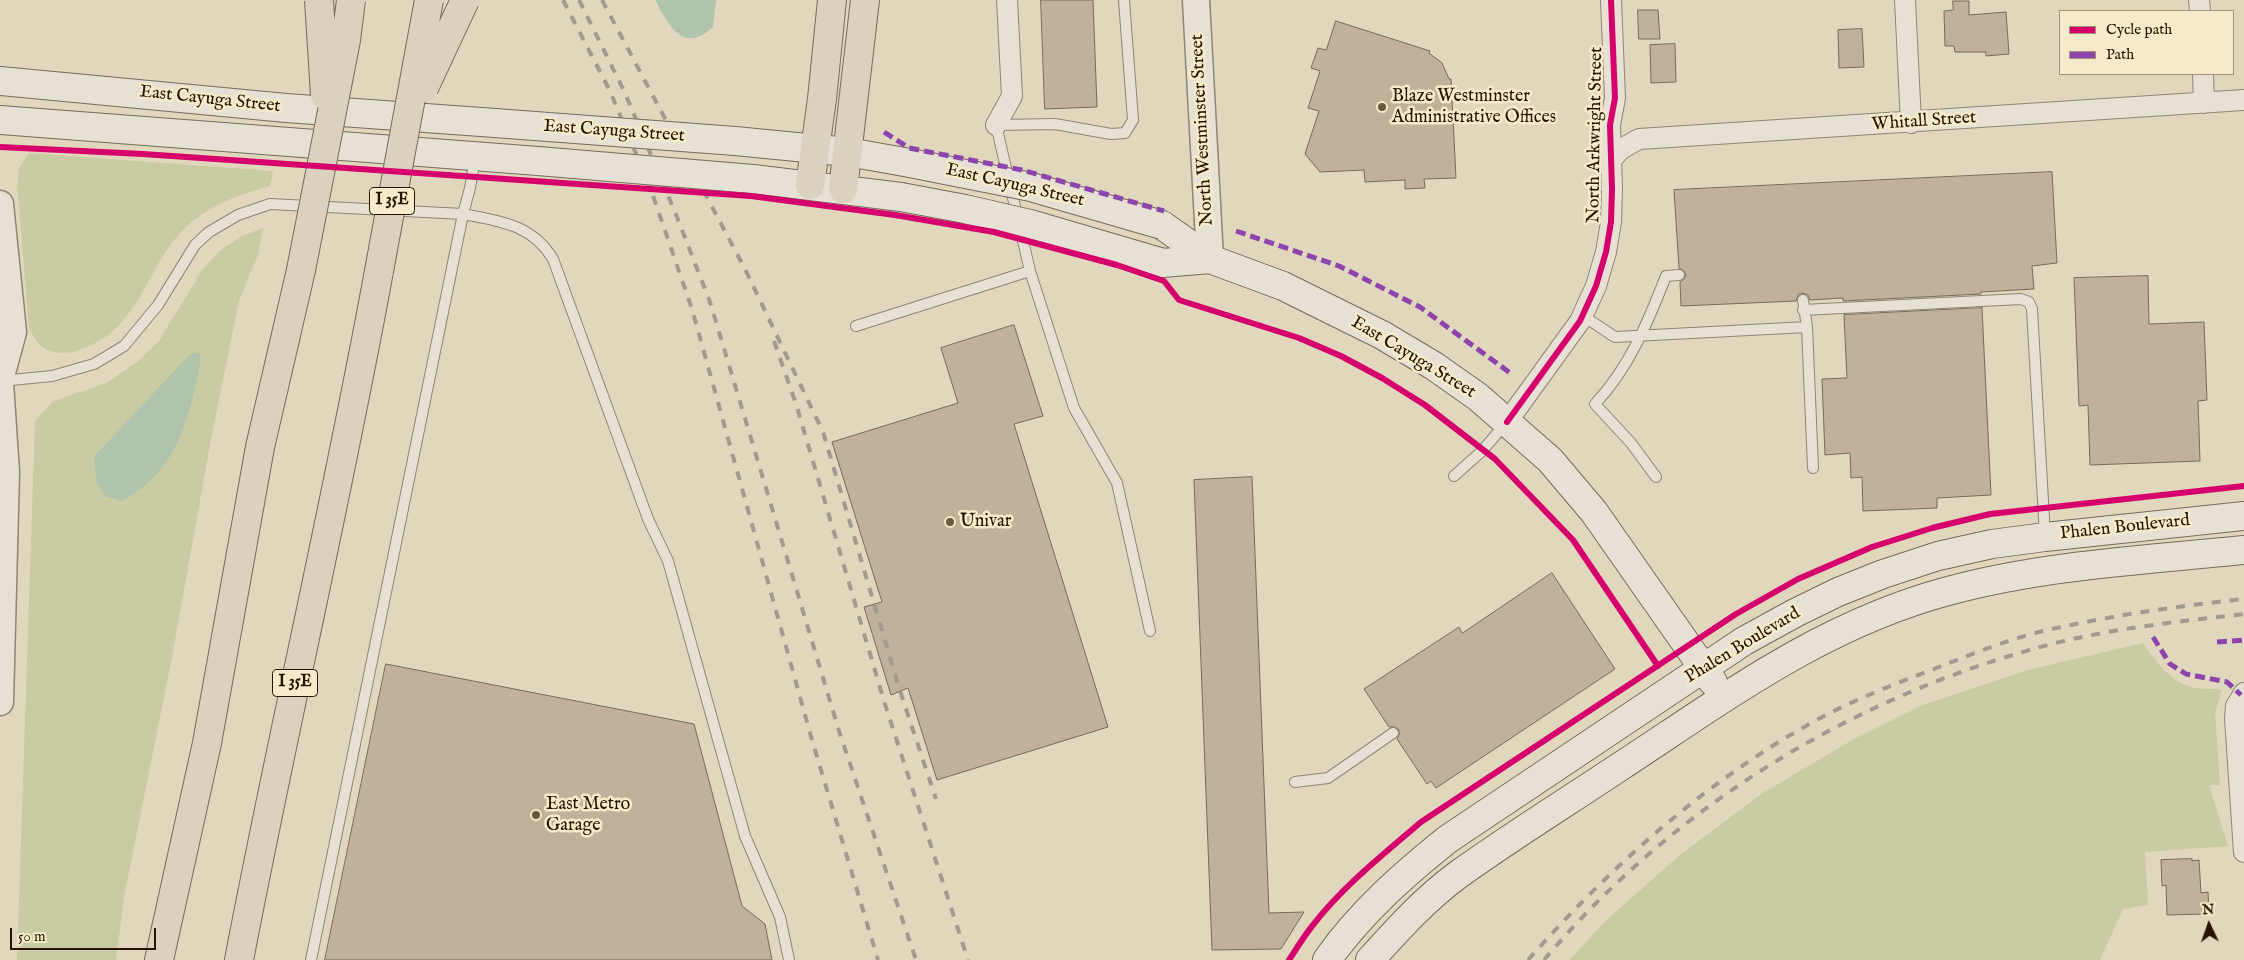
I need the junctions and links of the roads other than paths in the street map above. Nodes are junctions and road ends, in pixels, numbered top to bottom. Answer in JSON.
{"nodes":[{"id":1,"x":319,"y":0,"type":"edge"},
{"id":2,"x":351,"y":0,"type":"edge"},
{"id":3,"x":429,"y":0,"type":"edge"},
{"id":4,"x":465,"y":0,"type":"edge"},
{"id":5,"x":832,"y":0,"type":"edge"},
{"id":6,"x":865,"y":0,"type":"edge"},
{"id":7,"x":1007,"y":0,"type":"edge"},
{"id":8,"x":1124,"y":0,"type":"edge"},
{"id":9,"x":1196,"y":0,"type":"edge"},
{"id":10,"x":1611,"y":0,"type":"edge"},
{"id":11,"x":1905,"y":0,"type":"edge"},
{"id":12,"x":2203,"y":75,"type":"edge"},
{"id":13,"x":0,"y":81,"type":"edge"},
{"id":14,"x":2244,"y":100,"type":"edge"},
{"id":15,"x":2204,"y":103,"type":"junction"},
{"id":16,"x":0,"y":120,"type":"edge"},
{"id":17,"x":1911,"y":123,"type":"junction"},
{"id":18,"x":996,"y":125,"type":"junction"},
{"id":19,"x":405,"y":131,"type":"junction"},
{"id":20,"x":327,"y":134,"type":"junction"},
{"id":21,"x":814,"y":150,"type":"junction"},
{"id":22,"x":848,"y":152,"type":"junction"},
{"id":23,"x":475,"y":156,"type":"junction"},
{"id":24,"x":1612,"y":159,"type":"junction"},
{"id":25,"x":810,"y":185,"type":"junction"},
{"id":26,"x":843,"y":189,"type":"junction"},
{"id":27,"x":0,"y":204,"type":"edge"},
{"id":28,"x":463,"y":214,"type":"junction"},
{"id":29,"x":1210,"y":259,"type":"junction"},
{"id":30,"x":1030,"y":272,"type":"junction"},
{"id":31,"x":1679,"y":275,"type":"dead end"},
{"id":32,"x":1583,"y":316,"type":"junction"},
{"id":33,"x":856,"y":326,"type":"dead end"},
{"id":34,"x":1808,"y":327,"type":"junction"},
{"id":35,"x":1642,"y":336,"type":"junction"},
{"id":36,"x":0,"y":381,"type":"edge"},
{"id":37,"x":1507,"y":422,"type":"junction"},
{"id":38,"x":1814,"y":468,"type":"dead end"},
{"id":39,"x":1454,"y":476,"type":"dead end"},
{"id":40,"x":1656,"y":477,"type":"dead end"},
{"id":41,"x":2244,"y":516,"type":"edge"},
{"id":42,"x":2045,"y":537,"type":"junction"},
{"id":43,"x":2244,"y":550,"type":"edge"},
{"id":44,"x":1150,"y":631,"type":"dead end"},
{"id":45,"x":1704,"y":668,"type":"junction"},
{"id":46,"x":2242,"y":694,"type":"edge"},
{"id":47,"x":1724,"y":698,"type":"junction"},
{"id":48,"x":0,"y":702,"type":"edge"},
{"id":49,"x":1393,"y":733,"type":"dead end"},
{"id":50,"x":1295,"y":782,"type":"dead end"},
{"id":51,"x":2244,"y":852,"type":"edge"},
{"id":52,"x":159,"y":960,"type":"edge"},
{"id":53,"x":239,"y":960,"type":"edge"},
{"id":54,"x":311,"y":960,"type":"edge"},
{"id":55,"x":789,"y":960,"type":"edge"},
{"id":56,"x":1328,"y":960,"type":"edge"},
{"id":57,"x":1370,"y":960,"type":"edge"}],
"edges":[{"from":1,"to":20,"type":"highway","bridge":true},
{"from":2,"to":20,"type":"highway","bridge":true},
{"from":3,"to":19,"type":"highway","number":"I 35E","bridge":true},
{"from":4,"to":19,"type":"highway","bridge":true},
{"from":5,"to":21,"type":"highway"},
{"from":6,"to":22,"type":"highway"},
{"from":7,"to":18,"type":"street"},
{"from":8,"to":18,"type":"lane"},
{"from":9,"to":29,"type":"street","name":"North Westminster Street"},
{"from":10,"to":24,"type":"street","name":"North Arkwright Street"},
{"from":11,"to":17,"type":"street"},
{"from":12,"to":15,"type":"street"},
{"from":13,"to":21,"type":"main road","name":"East Cayuga Street","bridge":true},
{"from":14,"to":15,"type":"street","name":"Whitall Street"},
{"from":15,"to":17,"type":"street","name":"Whitall Street"},
{"from":16,"to":23,"type":"main road","name":"East Cayuga Street"},
{"from":17,"to":24,"type":"street","name":"Whitall Street"},
{"from":18,"to":30,"type":"lane"},
{"from":19,"to":53,"type":"highway","number":"I 35E","bridge":true},
{"from":20,"to":52,"type":"highway","bridge":true},
{"from":21,"to":22,"type":"main road","name":"East Cayuga Street"},
{"from":21,"to":25,"type":"highway"},
{"from":22,"to":26,"type":"highway"},
{"from":22,"to":29,"type":"main road","name":"East Cayuga Street","bridge":true},
{"from":23,"to":25,"type":"main road","name":"East Cayuga Street","bridge":true},
{"from":23,"to":28,"type":"lane"},
{"from":24,"to":32,"type":"street","name":"North Arkwright Street"},
{"from":25,"to":26,"type":"main road","name":"East Cayuga Street"},
{"from":26,"to":29,"type":"main road","name":"East Cayuga Street","bridge":true},
{"from":27,"to":36,"type":"street"},
{"from":28,"to":36,"type":"lane"},
{"from":28,"to":54,"type":"lane"},
{"from":28,"to":55,"type":"lane"},
{"from":29,"to":37,"type":"main road","name":"East Cayuga Street"},
{"from":30,"to":33,"type":"lane"},
{"from":30,"to":44,"type":"lane"},
{"from":31,"to":35,"type":"lane"},
{"from":32,"to":35,"type":"lane"},
{"from":32,"to":37,"type":"street","name":"North Arkwright Street"},
{"from":34,"to":35,"type":"lane"},
{"from":34,"to":38,"type":"lane"},
{"from":34,"to":42,"type":"lane"},
{"from":35,"to":40,"type":"lane"},
{"from":36,"to":48,"type":"street"},
{"from":37,"to":39,"type":"lane"},
{"from":37,"to":45,"type":"main road","name":"East Cayuga Street"},
{"from":41,"to":42,"type":"main road","name":"Phalen Boulevard"},
{"from":42,"to":45,"type":"main road","name":"Phalen Boulevard"},
{"from":43,"to":47,"type":"main road","name":"Phalen Boulevard"},
{"from":45,"to":47,"type":"main road","name":"East Cayuga Street"},
{"from":45,"to":56,"type":"main road","name":"Phalen Boulevard"},
{"from":46,"to":51,"type":"street"},
{"from":47,"to":57,"type":"main road","name":"Phalen Boulevard"},
{"from":49,"to":50,"type":"lane"}]}
